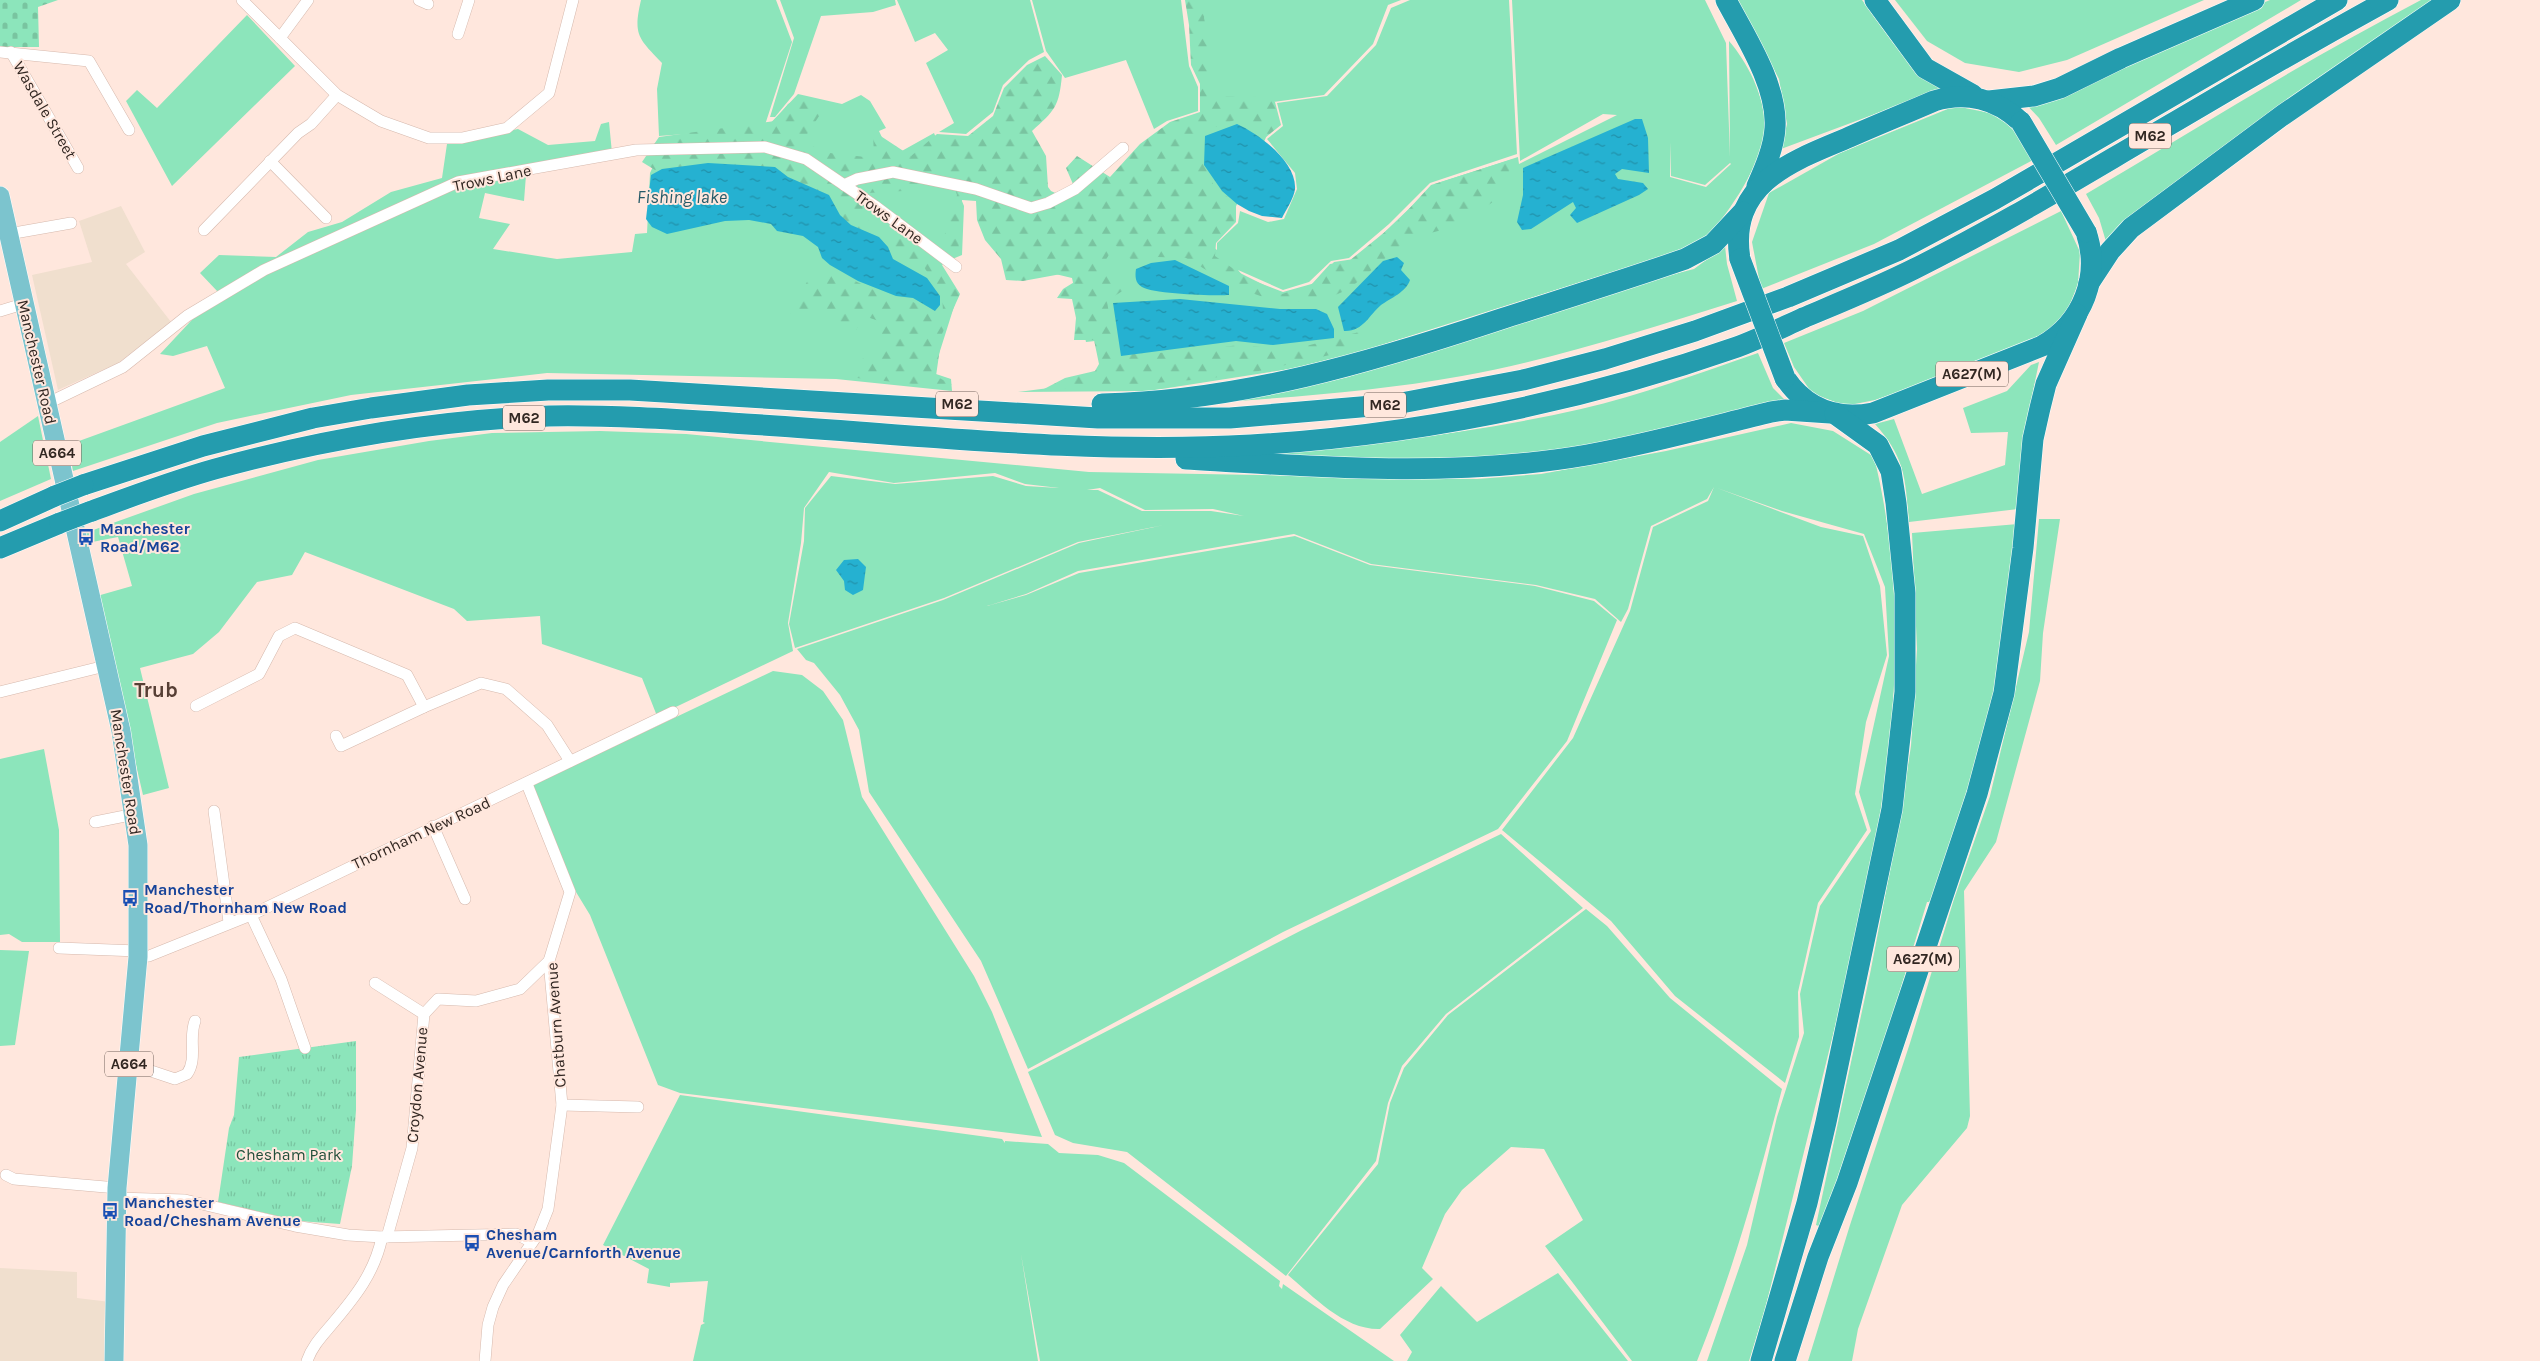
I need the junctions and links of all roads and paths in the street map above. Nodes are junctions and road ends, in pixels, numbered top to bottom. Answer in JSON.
{"nodes":[{"id":1,"x":242,"y":0,"type":"edge"},
{"id":2,"x":308,"y":0,"type":"edge"},
{"id":3,"x":470,"y":0,"type":"edge"},
{"id":4,"x":573,"y":0,"type":"edge"},
{"id":5,"x":1726,"y":0,"type":"edge"},
{"id":6,"x":1875,"y":0,"type":"edge"},
{"id":7,"x":2254,"y":0,"type":"edge"},
{"id":8,"x":2338,"y":0,"type":"edge"},
{"id":9,"x":2388,"y":0,"type":"edge"},
{"id":10,"x":2450,"y":0,"type":"edge"},
{"id":11,"x":458,"y":34,"type":"dead end"},
{"id":12,"x":280,"y":38,"type":"junction"},
{"id":13,"x":6,"y":52,"type":"edge"},
{"id":14,"x":337,"y":95,"type":"junction"},
{"id":15,"x":1985,"y":100,"type":"junction"},
{"id":16,"x":128,"y":130,"type":"dead end"},
{"id":17,"x":1123,"y":148,"type":"dead end"},
{"id":18,"x":270,"y":161,"type":"junction"},
{"id":19,"x":78,"y":168,"type":"dead end"},
{"id":20,"x":844,"y":185,"type":"junction"},
{"id":21,"x":1754,"y":193,"type":"junction"},
{"id":22,"x":0,"y":196,"type":"edge"},
{"id":23,"x":1743,"y":212,"type":"junction"},
{"id":24,"x":326,"y":218,"type":"dead end"},
{"id":25,"x":71,"y":223,"type":"dead end"},
{"id":26,"x":204,"y":230,"type":"dead end"},
{"id":27,"x":4,"y":235,"type":"edge"},
{"id":28,"x":956,"y":267,"type":"dead end"},
{"id":29,"x":2089,"y":283,"type":"junction"},
{"id":30,"x":23,"y":304,"type":"junction"},
{"id":31,"x":0,"y":310,"type":"edge"},
{"id":32,"x":2077,"y":314,"type":"junction"},
{"id":33,"x":847,"y":403,"type":"junction"},
{"id":34,"x":46,"y":404,"type":"junction"},
{"id":35,"x":1832,"y":413,"type":"junction"},
{"id":36,"x":970,"y":440,"type":"junction"},
{"id":37,"x":0,"y":521,"type":"edge"},
{"id":38,"x":0,"y":548,"type":"edge"},
{"id":39,"x":105,"y":666,"type":"junction"},
{"id":40,"x":0,"y":692,"type":"edge"},
{"id":41,"x":196,"y":706,"type":"dead end"},
{"id":42,"x":424,"y":707,"type":"junction"},
{"id":43,"x":673,"y":712,"type":"dead end"},
{"id":44,"x":336,"y":736,"type":"dead end"},
{"id":45,"x":570,"y":761,"type":"junction"},
{"id":46,"x":527,"y":784,"type":"junction"},
{"id":47,"x":214,"y":811,"type":"dead end"},
{"id":48,"x":135,"y":814,"type":"junction"},
{"id":49,"x":95,"y":822,"type":"dead end"},
{"id":50,"x":433,"y":826,"type":"junction"},
{"id":51,"x":465,"y":899,"type":"dead end"},
{"id":52,"x":251,"y":915,"type":"junction"},
{"id":53,"x":229,"y":922,"type":"junction"},
{"id":54,"x":59,"y":948,"type":"dead end"},
{"id":55,"x":138,"y":954,"type":"junction"},
{"id":56,"x":549,"y":961,"type":"junction"},
{"id":57,"x":375,"y":983,"type":"dead end"},
{"id":58,"x":424,"y":1014,"type":"junction"},
{"id":59,"x":195,"y":1021,"type":"dead end"},
{"id":60,"x":178,"y":1041,"type":"dead end"},
{"id":61,"x":190,"y":1041,"type":"junction"},
{"id":62,"x":305,"y":1048,"type":"dead end"},
{"id":63,"x":128,"y":1068,"type":"junction"},
{"id":64,"x":562,"y":1106,"type":"junction"},
{"id":65,"x":638,"y":1107,"type":"dead end"},
{"id":66,"x":6,"y":1175,"type":"dead end"},
{"id":67,"x":117,"y":1193,"type":"junction"},
{"id":68,"x":1836,"y":1213,"type":"junction"},
{"id":69,"x":385,"y":1237,"type":"junction"},
{"id":70,"x":532,"y":1242,"type":"junction"},
{"id":71,"x":114,"y":1361,"type":"edge"},
{"id":72,"x":307,"y":1361,"type":"edge"},
{"id":73,"x":485,"y":1361,"type":"edge"},
{"id":74,"x":1762,"y":1361,"type":"edge"},
{"id":75,"x":1785,"y":1361,"type":"edge"},
{"id":76,"x":1797,"y":1361,"type":"edge"}],
"edges":[{"from":1,"to":12,"type":"street"},
{"from":2,"to":12,"type":"street"},
{"from":3,"to":11,"type":"street"},
{"from":4,"to":14,"type":"street"},
{"from":5,"to":21,"type":"highway","number":"A627(M)"},
{"from":6,"to":15,"type":"highway","number":"A627(M)"},
{"from":7,"to":15,"type":"highway"},
{"from":8,"to":33,"type":"highway","number":"M62"},
{"from":9,"to":36,"type":"highway","number":"M62"},
{"from":10,"to":29,"type":"highway"},
{"from":12,"to":14,"type":"street"},
{"from":13,"to":16,"type":"street"},
{"from":13,"to":19,"type":"street","name":"Wasdale Street"},
{"from":14,"to":18,"type":"street"},
{"from":15,"to":21,"type":"highway","number":"A627(M)"},
{"from":15,"to":29,"type":"highway","number":"A627(M)","bridge":true},
{"from":17,"to":20,"type":"street"},
{"from":18,"to":24,"type":"street"},
{"from":18,"to":26,"type":"street"},
{"from":20,"to":28,"type":"street","name":"Trows Lane"},
{"from":20,"to":34,"type":"street","name":"Trows Lane"},
{"from":21,"to":23,"type":"highway","number":"A627(M)"},
{"from":22,"to":27,"type":"main road","name":"Manchester Road","number":"A664"},
{"from":23,"to":33,"type":"highway","number":"M62"},
{"from":23,"to":35,"type":"highway","number":"A627(M)","bridge":true},
{"from":25,"to":27,"type":"street"},
{"from":27,"to":30,"type":"main road","name":"Manchester Road","number":"A664"},
{"from":29,"to":32,"type":"highway","number":"A627(M)"},
{"from":30,"to":31,"type":"street"},
{"from":30,"to":34,"type":"main road","name":"Manchester Road","number":"A664"},
{"from":32,"to":35,"type":"highway","number":"A627(M)"},
{"from":32,"to":68,"type":"highway","number":"A627(M)"},
{"from":33,"to":37,"type":"highway","number":"M62","bridge":true},
{"from":34,"to":39,"type":"main road","name":"Manchester Road","number":"A664"},
{"from":35,"to":36,"type":"highway","number":"M62"},
{"from":35,"to":74,"type":"highway","number":"A627(M)"},
{"from":36,"to":38,"type":"highway","number":"M62","bridge":true},
{"from":39,"to":40,"type":"street"},
{"from":39,"to":48,"type":"main road","name":"Manchester Road","number":"A664"},
{"from":41,"to":42,"type":"street"},
{"from":42,"to":44,"type":"street"},
{"from":42,"to":45,"type":"street"},
{"from":43,"to":45,"type":"street","name":"Thornham New Road"},
{"from":45,"to":46,"type":"street","name":"Thornham New Road"},
{"from":46,"to":50,"type":"street","name":"Thornham New Road"},
{"from":46,"to":56,"type":"street","name":"Chatburn Avenue"},
{"from":47,"to":53,"type":"street"},
{"from":48,"to":49,"type":"street"},
{"from":48,"to":55,"type":"main road","name":"Manchester Road","number":"A664"},
{"from":50,"to":51,"type":"street"},
{"from":50,"to":52,"type":"street","name":"Thornham New Road"},
{"from":52,"to":53,"type":"street","name":"Thornham New Road"},
{"from":52,"to":62,"type":"street"},
{"from":53,"to":55,"type":"street","name":"Thornham New Road"},
{"from":54,"to":55,"type":"street","name":"Thornham New Road"},
{"from":55,"to":63,"type":"main road","name":"Manchester Road","number":"A664"},
{"from":56,"to":58,"type":"street","name":"Croydon Avenue"},
{"from":56,"to":64,"type":"street","name":"Chatburn Avenue"},
{"from":57,"to":58,"type":"street"},
{"from":58,"to":69,"type":"street","name":"Croydon Avenue"},
{"from":59,"to":61,"type":"street"},
{"from":60,"to":61,"type":"street"},
{"from":61,"to":63,"type":"street"},
{"from":63,"to":67,"type":"main road","name":"Manchester Road","number":"A664"},
{"from":64,"to":65,"type":"street"},
{"from":64,"to":70,"type":"street","name":"Chatburn Avenue"},
{"from":66,"to":67,"type":"street"},
{"from":67,"to":69,"type":"street"},
{"from":67,"to":71,"type":"main road","name":"Manchester Road","number":"A664"},
{"from":68,"to":75,"type":"highway","number":"A627(M)"},
{"from":68,"to":76,"type":"highway","number":"A627(M)"},
{"from":69,"to":70,"type":"street"},
{"from":69,"to":72,"type":"street","name":"Croydon Avenue"},
{"from":70,"to":73,"type":"street","name":"Chatburn Avenue"}]}
